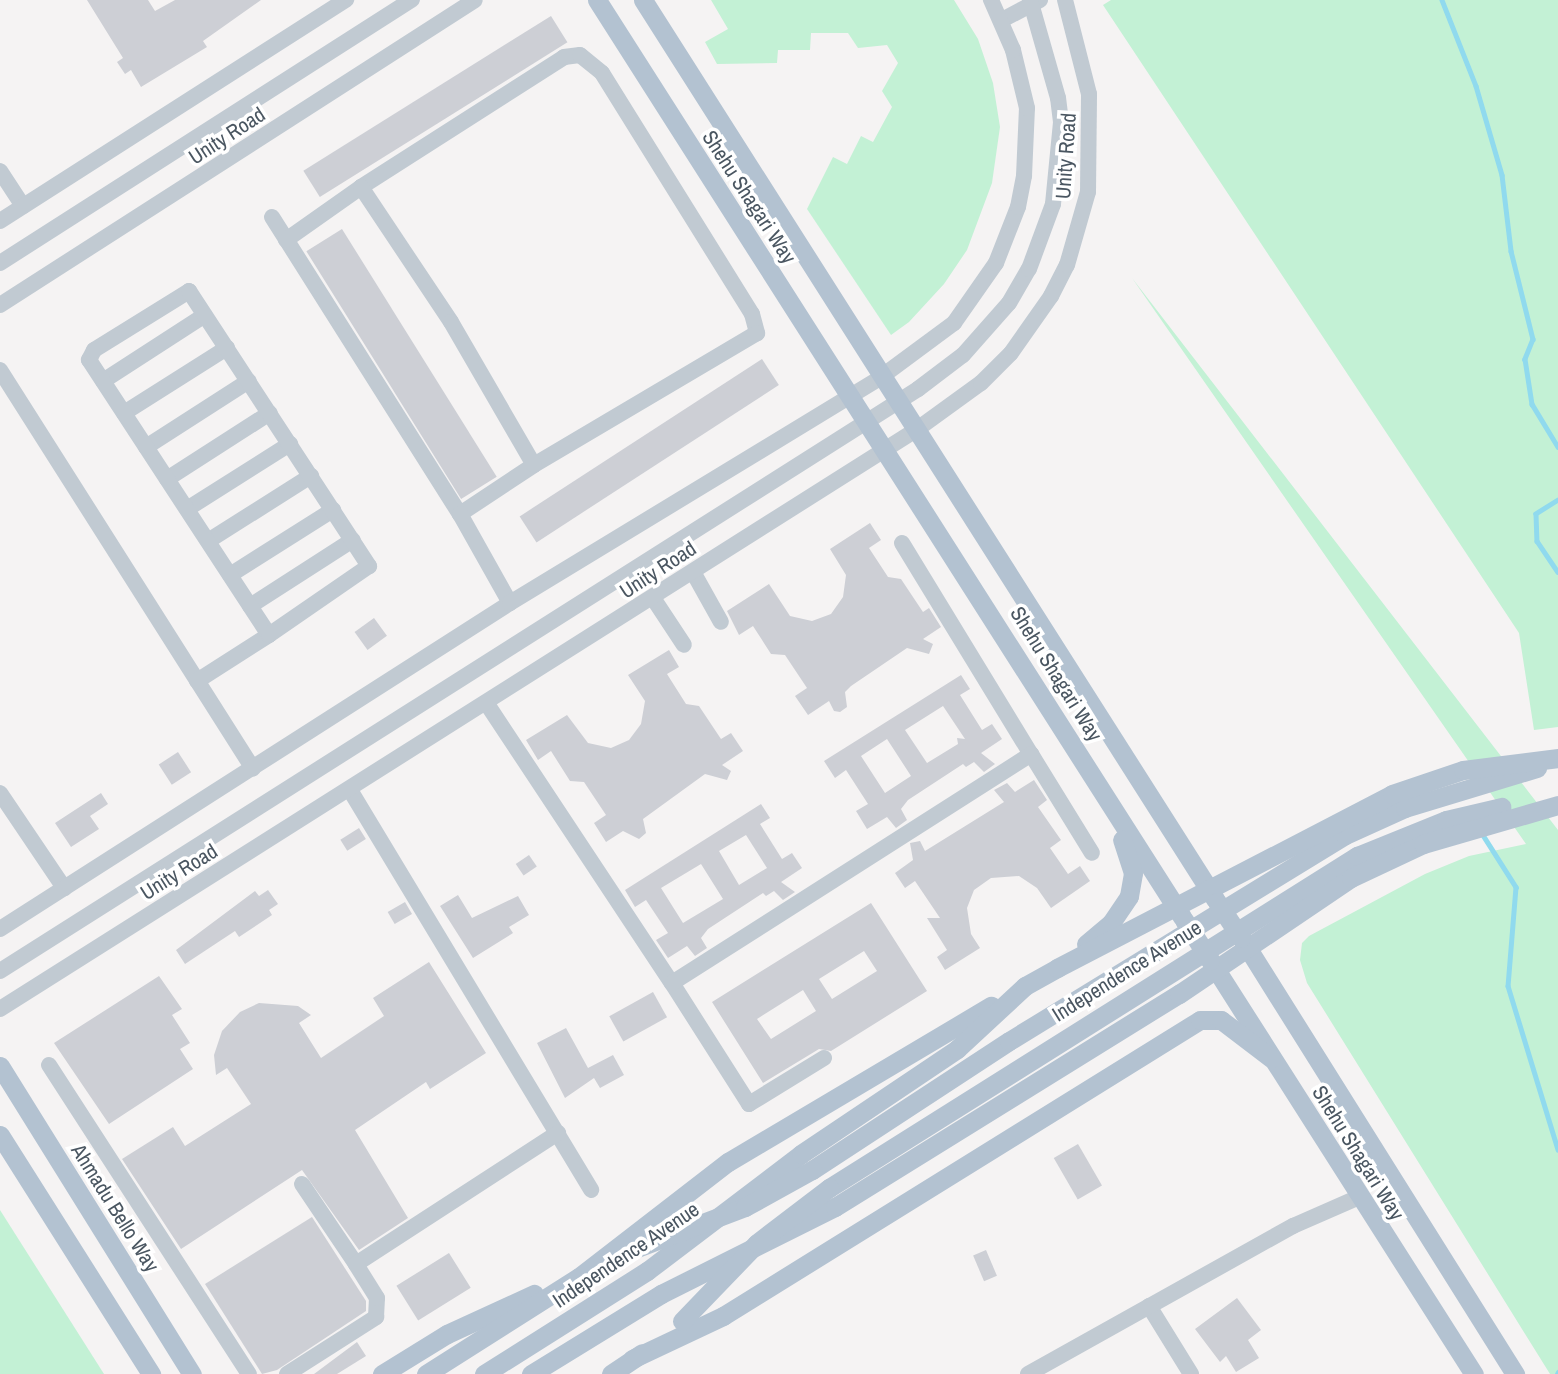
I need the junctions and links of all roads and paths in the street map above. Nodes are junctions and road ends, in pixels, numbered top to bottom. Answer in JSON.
{"nodes":[{"id":1,"x":346,"y":0,"type":"edge"},
{"id":2,"x":412,"y":0,"type":"edge"},
{"id":3,"x":475,"y":0,"type":"edge"},
{"id":4,"x":597,"y":0,"type":"edge"},
{"id":5,"x":643,"y":0,"type":"edge"},
{"id":6,"x":991,"y":0,"type":"edge"},
{"id":7,"x":1065,"y":0,"type":"edge"},
{"id":8,"x":1034,"y":1,"type":"edge"},
{"id":9,"x":1002,"y":20,"type":"junction"},
{"id":10,"x":0,"y":171,"type":"edge"},
{"id":11,"x":361,"y":187,"type":"junction"},
{"id":12,"x":23,"y":206,"type":"junction"},
{"id":13,"x":272,"y":217,"type":"dead end"},
{"id":14,"x":0,"y":221,"type":"edge"},
{"id":15,"x":286,"y":240,"type":"junction"},
{"id":16,"x":0,"y":263,"type":"edge"},
{"id":17,"x":0,"y":305,"type":"edge"},
{"id":18,"x":205,"y":315,"type":"junction"},
{"id":19,"x":227,"y":348,"type":"junction"},
{"id":20,"x":881,"y":377,"type":"junction"},
{"id":21,"x":2,"y":378,"type":"edge"},
{"id":22,"x":103,"y":381,"type":"junction"},
{"id":23,"x":248,"y":381,"type":"junction"},
{"id":24,"x":850,"y":395,"type":"junction"},
{"id":25,"x":897,"y":403,"type":"junction"},
{"id":26,"x":124,"y":414,"type":"junction"},
{"id":27,"x":270,"y":414,"type":"junction"},
{"id":28,"x":866,"y":421,"type":"junction"},
{"id":29,"x":916,"y":430,"type":"junction"},
{"id":30,"x":290,"y":444,"type":"junction"},
{"id":31,"x":146,"y":447,"type":"junction"},
{"id":32,"x":884,"y":450,"type":"junction"},
{"id":33,"x":534,"y":465,"type":"junction"},
{"id":34,"x":311,"y":476,"type":"junction"},
{"id":35,"x":167,"y":479,"type":"junction"},
{"id":36,"x":187,"y":509,"type":"junction"},
{"id":37,"x":332,"y":510,"type":"junction"},
{"id":38,"x":460,"y":514,"type":"junction"},
{"id":39,"x":353,"y":540,"type":"junction"},
{"id":40,"x":208,"y":541,"type":"junction"},
{"id":41,"x":902,"y":543,"type":"dead end"},
{"id":42,"x":693,"y":572,"type":"junction"},
{"id":43,"x":230,"y":575,"type":"junction"},
{"id":44,"x":653,"y":598,"type":"junction"},
{"id":45,"x":510,"y":603,"type":"junction"},
{"id":46,"x":250,"y":606,"type":"junction"},
{"id":47,"x":721,"y":622,"type":"dead end"},
{"id":48,"x":270,"y":635,"type":"junction"},
{"id":49,"x":684,"y":645,"type":"dead end"},
{"id":50,"x":197,"y":681,"type":"junction"},
{"id":51,"x":487,"y":704,"type":"junction"},
{"id":52,"x":1031,"y":754,"type":"junction"},
{"id":53,"x":1558,"y":760,"type":"edge"},
{"id":54,"x":253,"y":768,"type":"junction"},
{"id":55,"x":350,"y":790,"type":"junction"},
{"id":56,"x":0,"y":793,"type":"edge"},
{"id":57,"x":1558,"y":798,"type":"edge"},
{"id":58,"x":1558,"y":805,"type":"edge"},
{"id":59,"x":1114,"y":812,"type":"junction"},
{"id":60,"x":7,"y":818,"type":"edge"},
{"id":61,"x":1092,"y":853,"type":"dead end"},
{"id":62,"x":64,"y":888,"type":"junction"},
{"id":63,"x":1213,"y":896,"type":"junction"},
{"id":64,"x":1180,"y":914,"type":"junction"},
{"id":65,"x":0,"y":929,"type":"edge"},
{"id":66,"x":1244,"y":943,"type":"junction"},
{"id":67,"x":1213,"y":964,"type":"junction"},
{"id":68,"x":1057,"y":968,"type":"junction"},
{"id":69,"x":0,"y":971,"type":"edge"},
{"id":70,"x":673,"y":983,"type":"junction"},
{"id":71,"x":1025,"y":986,"type":"junction"},
{"id":72,"x":0,"y":1009,"type":"edge"},
{"id":73,"x":824,"y":1058,"type":"dead end"},
{"id":74,"x":1271,"y":1058,"type":"junction"},
{"id":75,"x":49,"y":1065,"type":"dead end"},
{"id":76,"x":0,"y":1066,"type":"edge"},
{"id":77,"x":558,"y":1133,"type":"junction"},
{"id":78,"x":0,"y":1135,"type":"edge"},
{"id":79,"x":302,"y":1184,"type":"dead end"},
{"id":80,"x":591,"y":1190,"type":"dead end"},
{"id":81,"x":1359,"y":1197,"type":"junction"},
{"id":82,"x":631,"y":1244,"type":"junction"},
{"id":83,"x":356,"y":1264,"type":"junction"},
{"id":84,"x":579,"y":1277,"type":"junction"},
{"id":85,"x":1149,"y":1306,"type":"junction"},
{"id":86,"x":687,"y":1326,"type":"junction"},
{"id":87,"x":151,"y":1374,"type":"edge"},
{"id":88,"x":192,"y":1374,"type":"edge"},
{"id":89,"x":249,"y":1374,"type":"edge"},
{"id":90,"x":287,"y":1374,"type":"edge"},
{"id":91,"x":382,"y":1374,"type":"edge"},
{"id":92,"x":426,"y":1374,"type":"edge"},
{"id":93,"x":484,"y":1374,"type":"edge"},
{"id":94,"x":531,"y":1374,"type":"edge"},
{"id":95,"x":611,"y":1374,"type":"edge"},
{"id":96,"x":1028,"y":1374,"type":"edge"},
{"id":97,"x":1191,"y":1374,"type":"edge"},
{"id":98,"x":1474,"y":1374,"type":"edge"},
{"id":99,"x":1516,"y":1374,"type":"edge"}],
"edges":[{"from":1,"to":12,"type":"street"},
{"from":2,"to":16,"type":"street","name":"Unity Road"},
{"from":3,"to":17,"type":"street","name":"Unity Road"},
{"from":4,"to":24,"type":"main road","name":"Shehu Shagari Way"},
{"from":5,"to":20,"type":"main road","name":"Shehu Shagari Way"},
{"from":6,"to":9,"type":"street","name":"Unity Road"},
{"from":7,"to":29,"type":"street","name":"Unity Road"},
{"from":8,"to":9,"type":"street"},
{"from":8,"to":25,"type":"street","name":"Unity Road"},
{"from":9,"to":20,"type":"street","name":"Unity Road"},
{"from":10,"to":12,"type":"street"},
{"from":11,"to":15,"type":"street"},
{"from":11,"to":33,"type":"street"},
{"from":11,"to":33,"type":"street"},
{"from":12,"to":14,"type":"street"},
{"from":13,"to":15,"type":"street"},
{"from":15,"to":38,"type":"street"},
{"from":18,"to":19,"type":"street"},
{"from":18,"to":22,"type":"street"},
{"from":18,"to":22,"type":"street"},
{"from":19,"to":23,"type":"street"},
{"from":19,"to":26,"type":"street"},
{"from":20,"to":24,"type":"street","name":"Unity Road"},
{"from":20,"to":25,"type":"main road","name":"Shehu Shagari Way"},
{"from":21,"to":50,"type":"street"},
{"from":22,"to":26,"type":"street"},
{"from":23,"to":27,"type":"street"},
{"from":23,"to":31,"type":"street"},
{"from":24,"to":28,"type":"main road","name":"Shehu Shagari Way"},
{"from":24,"to":45,"type":"street","name":"Unity Road"},
{"from":25,"to":28,"type":"street","name":"Unity Road"},
{"from":25,"to":29,"type":"main road","name":"Shehu Shagari Way"},
{"from":26,"to":31,"type":"street"},
{"from":27,"to":30,"type":"street"},
{"from":27,"to":35,"type":"street"},
{"from":28,"to":32,"type":"main road","name":"Shehu Shagari Way"},
{"from":28,"to":69,"type":"street","name":"Unity Road"},
{"from":29,"to":32,"type":"street","name":"Unity Road"},
{"from":29,"to":63,"type":"main road","name":"Shehu Shagari Way"},
{"from":30,"to":34,"type":"street"},
{"from":30,"to":36,"type":"street"},
{"from":31,"to":35,"type":"street"},
{"from":32,"to":42,"type":"street","name":"Unity Road"},
{"from":32,"to":59,"type":"main road","name":"Shehu Shagari Way"},
{"from":33,"to":38,"type":"street"},
{"from":34,"to":37,"type":"street"},
{"from":34,"to":40,"type":"street"},
{"from":35,"to":36,"type":"street"},
{"from":36,"to":40,"type":"street"},
{"from":37,"to":39,"type":"street"},
{"from":37,"to":43,"type":"street"},
{"from":38,"to":45,"type":"street"},
{"from":39,"to":46,"type":"street"},
{"from":39,"to":48,"type":"street"},
{"from":40,"to":43,"type":"street"},
{"from":41,"to":52,"type":"street"},
{"from":42,"to":44,"type":"street","name":"Unity Road"},
{"from":42,"to":47,"type":"street"},
{"from":43,"to":46,"type":"street"},
{"from":44,"to":49,"type":"street"},
{"from":44,"to":51,"type":"street","name":"Unity Road"},
{"from":45,"to":54,"type":"street","name":"Unity Road"},
{"from":46,"to":48,"type":"street"},
{"from":48,"to":50,"type":"street"},
{"from":50,"to":54,"type":"street"},
{"from":51,"to":55,"type":"street","name":"Unity Road"},
{"from":51,"to":70,"type":"street"},
{"from":52,"to":61,"type":"street"},
{"from":52,"to":70,"type":"street"},
{"from":53,"to":63,"type":"main road","name":"Independence Avenue"},
{"from":53,"to":82,"type":"main road","name":"Independence Avenue","bridge":true},
{"from":54,"to":62,"type":"street","name":"Unity Road"},
{"from":55,"to":72,"type":"street","name":"Unity Road"},
{"from":55,"to":77,"type":"street"},
{"from":56,"to":60,"type":"street"},
{"from":57,"to":86,"type":"main road","name":"Independence Avenue","bridge":true},
{"from":58,"to":66,"type":"main road"},
{"from":59,"to":64,"type":"main road","name":"Shehu Shagari Way"},
{"from":59,"to":68,"type":"main road"},
{"from":60,"to":62,"type":"street"},
{"from":62,"to":65,"type":"street","name":"Unity Road"},
{"from":63,"to":64,"type":"main road","name":"Independence Avenue"},
{"from":63,"to":66,"type":"main road","name":"Shehu Shagari Way","bridge":true},
{"from":64,"to":67,"type":"main road","name":"Shehu Shagari Way","bridge":true},
{"from":64,"to":68,"type":"main road","name":"Independence Avenue"},
{"from":66,"to":67,"type":"main road"},
{"from":66,"to":99,"type":"main road","name":"Shehu Shagari Way"},
{"from":67,"to":74,"type":"main road","name":"Shehu Shagari Way"},
{"from":67,"to":94,"type":"main road"},
{"from":68,"to":71,"type":"main road","name":"Independence Avenue"},
{"from":70,"to":73,"type":"street"},
{"from":71,"to":82,"type":"main road"},
{"from":71,"to":93,"type":"main road","name":"Independence Avenue"},
{"from":74,"to":81,"type":"main road","name":"Shehu Shagari Way"},
{"from":74,"to":86,"type":"main road"},
{"from":75,"to":89,"type":"street"},
{"from":76,"to":88,"type":"main road","name":"Ahmadu Bello Way"},
{"from":77,"to":80,"type":"street"},
{"from":77,"to":83,"type":"street"},
{"from":78,"to":87,"type":"main road"},
{"from":79,"to":83,"type":"street"},
{"from":81,"to":85,"type":"street"},
{"from":81,"to":98,"type":"main road","name":"Shehu Shagari Way"},
{"from":82,"to":84,"type":"main road"},
{"from":83,"to":90,"type":"street"},
{"from":84,"to":91,"type":"main road"},
{"from":84,"to":92,"type":"main road","name":"Independence Avenue"},
{"from":85,"to":96,"type":"street"},
{"from":85,"to":97,"type":"street"},
{"from":86,"to":95,"type":"main road","name":"Independence Avenue"}]}
